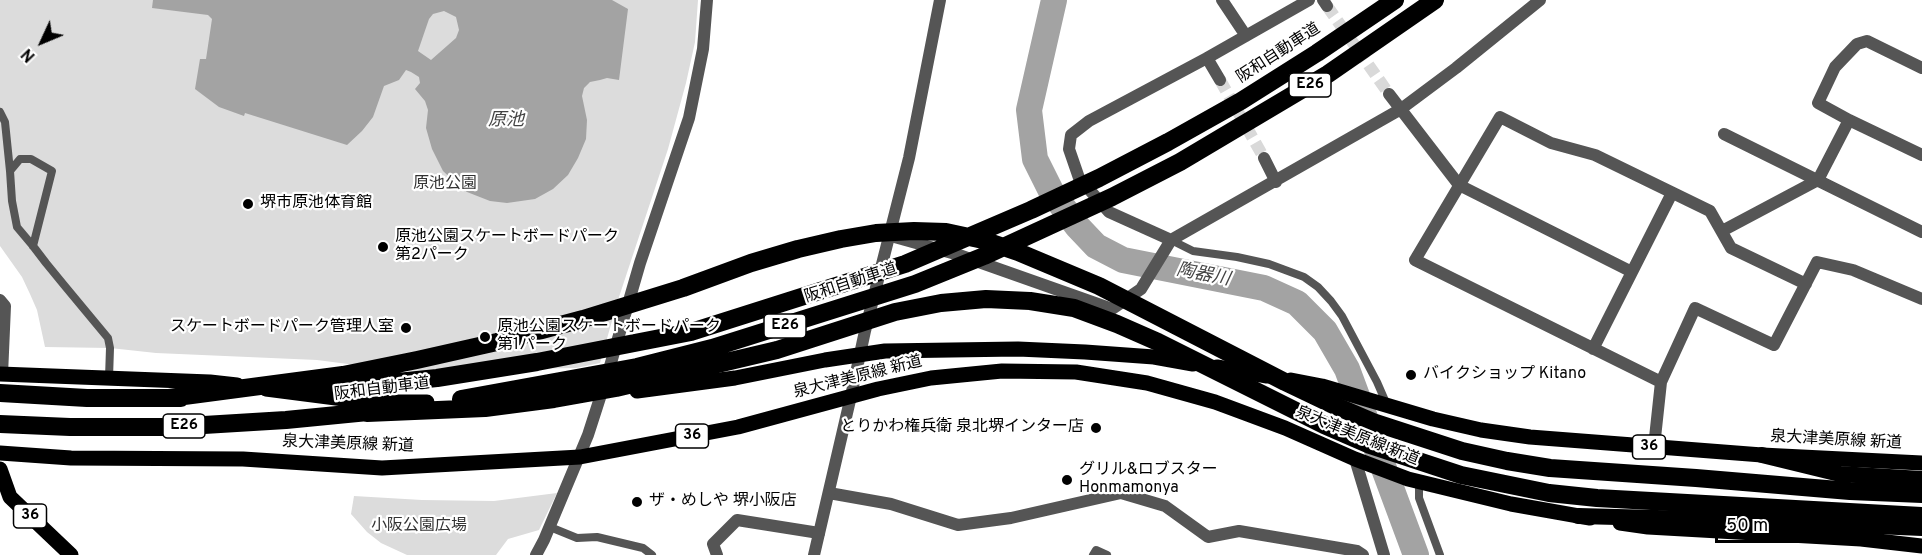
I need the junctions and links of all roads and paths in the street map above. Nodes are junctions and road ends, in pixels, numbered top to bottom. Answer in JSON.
{"nodes":[{"id":1,"x":707,"y":0,"type":"edge"},
{"id":2,"x":940,"y":0,"type":"edge"},
{"id":3,"x":1222,"y":0,"type":"edge"},
{"id":4,"x":1309,"y":0,"type":"edge"},
{"id":5,"x":1395,"y":0,"type":"edge"},
{"id":6,"x":1435,"y":0,"type":"edge"},
{"id":7,"x":1540,"y":0,"type":"edge"},
{"id":8,"x":1246,"y":36,"type":"junction"},
{"id":9,"x":1207,"y":58,"type":"junction"},
{"id":10,"x":1922,"y":68,"type":"edge"},
{"id":11,"x":1220,"y":80,"type":"tunnel mouth"},
{"id":12,"x":1389,"y":94,"type":"tunnel mouth"},
{"id":13,"x":1401,"y":109,"type":"junction"},
{"id":14,"x":0,"y":112,"type":"edge"},
{"id":15,"x":1849,"y":120,"type":"junction"},
{"id":16,"x":1724,"y":134,"type":"dead end"},
{"id":17,"x":1922,"y":155,"type":"edge"},
{"id":18,"x":1264,"y":158,"type":"tunnel mouth"},
{"id":19,"x":10,"y":171,"type":"junction"},
{"id":20,"x":1818,"y":180,"type":"junction"},
{"id":21,"x":1276,"y":182,"type":"junction"},
{"id":22,"x":1459,"y":186,"type":"junction"},
{"id":23,"x":1672,"y":193,"type":"junction"},
{"id":24,"x":1722,"y":231,"type":"junction"},
{"id":25,"x":1922,"y":231,"type":"edge"},
{"id":26,"x":888,"y":236,"type":"junction"},
{"id":27,"x":1171,"y":240,"type":"junction"},
{"id":28,"x":33,"y":246,"type":"junction"},
{"id":29,"x":1632,"y":272,"type":"junction"},
{"id":30,"x":1806,"y":284,"type":"junction"},
{"id":31,"x":1922,"y":299,"type":"edge"},
{"id":32,"x":0,"y":300,"type":"edge"},
{"id":33,"x":1593,"y":349,"type":"junction"},
{"id":34,"x":860,"y":354,"type":"junction"},
{"id":35,"x":109,"y":378,"type":"junction"},
{"id":36,"x":1,"y":380,"type":"edge"},
{"id":37,"x":1661,"y":382,"type":"junction"},
{"id":38,"x":851,"y":396,"type":"junction"},
{"id":39,"x":169,"y":398,"type":"junction"},
{"id":40,"x":599,"y":398,"type":"junction"},
{"id":41,"x":1384,"y":404,"type":"junction"},
{"id":42,"x":367,"y":413,"type":"junction"},
{"id":43,"x":0,"y":424,"type":"edge"},
{"id":44,"x":1654,"y":447,"type":"junction"},
{"id":45,"x":0,"y":453,"type":"edge"},
{"id":46,"x":1762,"y":455,"type":"junction"},
{"id":47,"x":580,"y":457,"type":"junction"},
{"id":48,"x":1360,"y":461,"type":"junction"},
{"id":49,"x":1922,"y":463,"type":"edge"},
{"id":50,"x":0,"y":469,"type":"edge"},
{"id":51,"x":1922,"y":479,"type":"edge"},
{"id":52,"x":1414,"y":480,"type":"junction"},
{"id":53,"x":829,"y":493,"type":"junction"},
{"id":54,"x":1922,"y":494,"type":"edge"},
{"id":55,"x":1578,"y":516,"type":"junction"},
{"id":56,"x":1922,"y":516,"type":"edge"},
{"id":57,"x":550,"y":527,"type":"junction"},
{"id":58,"x":1922,"y":528,"type":"edge"},
{"id":59,"x":819,"y":532,"type":"junction"},
{"id":60,"x":1922,"y":546,"type":"edge"},
{"id":61,"x":71,"y":555,"type":"edge"},
{"id":62,"x":536,"y":555,"type":"edge"},
{"id":63,"x":652,"y":555,"type":"edge"},
{"id":64,"x":717,"y":555,"type":"edge"},
{"id":65,"x":814,"y":555,"type":"edge"},
{"id":66,"x":1093,"y":555,"type":"edge"},
{"id":67,"x":1107,"y":555,"type":"edge"},
{"id":68,"x":1363,"y":555,"type":"edge"},
{"id":69,"x":1384,"y":555,"type":"edge"},
{"id":70,"x":1440,"y":555,"type":"edge"}],
"edges":[{"from":1,"to":40,"type":"street"},
{"from":2,"to":26,"type":"street"},
{"from":3,"to":8,"type":"street"},
{"from":4,"to":8,"type":"street"},
{"from":5,"to":39,"type":"highway","name":"阪和自動車道","number":"E26"},
{"from":6,"to":42,"type":"highway","name":"阪和自動車道","number":"E26"},
{"from":7,"to":13,"type":"street"},
{"from":8,"to":9,"type":"street"},
{"from":9,"to":11,"type":"street"},
{"from":9,"to":27,"type":"street"},
{"from":10,"to":15,"type":"street"},
{"from":12,"to":13,"type":"street"},
{"from":13,"to":21,"type":"street"},
{"from":13,"to":22,"type":"street"},
{"from":14,"to":19,"type":"lane"},
{"from":15,"to":17,"type":"street"},
{"from":15,"to":20,"type":"street"},
{"from":16,"to":20,"type":"street"},
{"from":18,"to":21,"type":"street"},
{"from":19,"to":28,"type":"lane"},
{"from":19,"to":28,"type":"lane"},
{"from":20,"to":24,"type":"street"},
{"from":20,"to":25,"type":"street"},
{"from":21,"to":27,"type":"street"},
{"from":22,"to":23,"type":"street"},
{"from":22,"to":29,"type":"street"},
{"from":22,"to":33,"type":"street"},
{"from":23,"to":24,"type":"street"},
{"from":23,"to":29,"type":"street"},
{"from":24,"to":30,"type":"street"},
{"from":26,"to":27,"type":"street"},
{"from":26,"to":34,"type":"street"},
{"from":27,"to":41,"type":"lane"},
{"from":28,"to":35,"type":"lane"},
{"from":29,"to":33,"type":"street"},
{"from":30,"to":31,"type":"street"},
{"from":30,"to":37,"type":"street"},
{"from":32,"to":36,"type":"street"},
{"from":33,"to":37,"type":"street"},
{"from":34,"to":38,"type":"street"},
{"from":34,"to":40,"type":"main road","name":"泉大津美原線 新道","number":"36"},
{"from":34,"to":41,"type":"main road","name":"泉大津美原線 新道","number":"36"},
{"from":35,"to":36,"type":"main road","name":"泉大津美原線 新道","number":"36"},
{"from":35,"to":40,"type":"main road","name":"泉大津美原線 新道","number":"36"},
{"from":36,"to":39,"type":"highway","name":"阪和自動車道","number":"E26"},
{"from":37,"to":44,"type":"street"},
{"from":38,"to":47,"type":"main road","name":"泉大津美原線 新道","number":"36"},
{"from":38,"to":48,"type":"main road","name":"泉大津美原線 新道","number":"36"},
{"from":38,"to":53,"type":"street"},
{"from":39,"to":54,"type":"highway"},
{"from":40,"to":47,"type":"street"},
{"from":41,"to":44,"type":"main road","name":"泉大津美原線 新道","number":"36"},
{"from":42,"to":43,"type":"highway","name":"阪和自動車道","number":"E26"},
{"from":42,"to":56,"type":"highway"},
{"from":44,"to":46,"type":"main road","name":"泉大津美原線 新道","number":"36"},
{"from":45,"to":47,"type":"main road","name":"泉大津美原線 新道","number":"36"},
{"from":46,"to":49,"type":"main road","name":"泉大津美原線 新道","number":"36"},
{"from":46,"to":51,"type":"highway"},
{"from":47,"to":57,"type":"street"},
{"from":48,"to":52,"type":"main road","name":"泉大津美原線 新道","number":"36"},
{"from":48,"to":69,"type":"street"},
{"from":50,"to":61,"type":"main road","number":"36"},
{"from":52,"to":55,"type":"main road","name":"泉大津美原線 新道","number":"36"},
{"from":52,"to":70,"type":"lane"},
{"from":53,"to":59,"type":"street"},
{"from":53,"to":68,"type":"street"},
{"from":55,"to":58,"type":"highway"},
{"from":55,"to":60,"type":"main road","name":"泉大津美原線 新道","number":"36"},
{"from":57,"to":62,"type":"street"},
{"from":57,"to":63,"type":"lane"},
{"from":59,"to":64,"type":"street"},
{"from":59,"to":65,"type":"street"},
{"from":66,"to":67,"type":"lane"}]}
